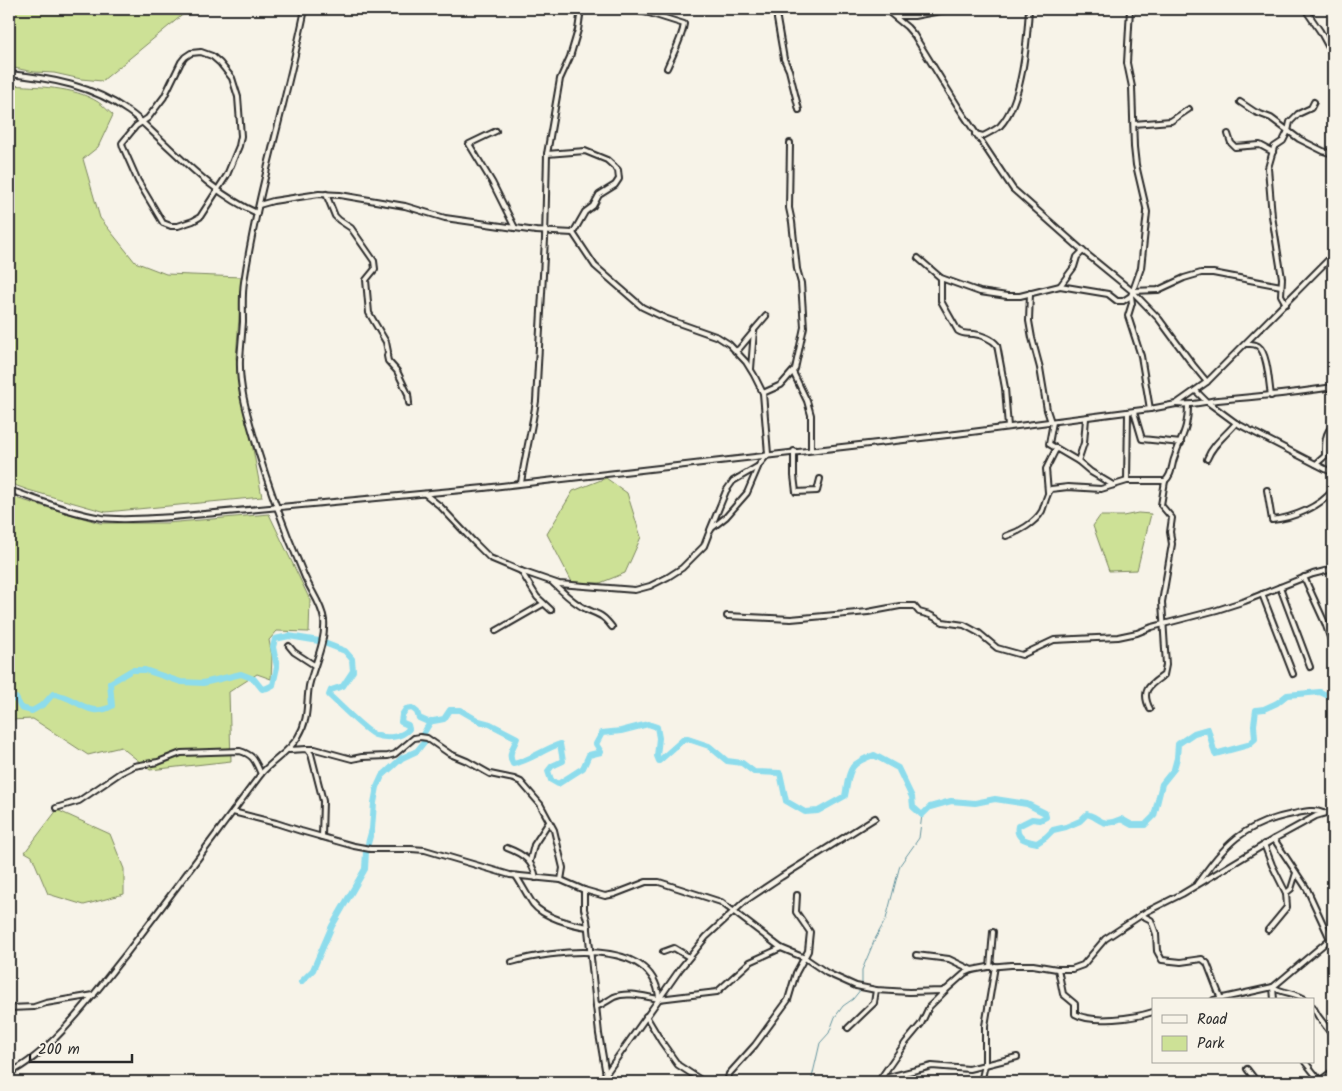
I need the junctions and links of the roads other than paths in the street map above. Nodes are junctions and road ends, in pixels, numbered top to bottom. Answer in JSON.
{"nodes":[{"id":1,"x":305,"y":9,"type":"edge"},
{"id":2,"x":581,"y":9,"type":"edge"},
{"id":3,"x":627,"y":9,"type":"edge"},
{"id":4,"x":777,"y":9,"type":"edge"},
{"id":5,"x":885,"y":9,"type":"edge"},
{"id":6,"x":951,"y":9,"type":"edge"},
{"id":7,"x":1029,"y":9,"type":"edge"},
{"id":8,"x":1130,"y":9,"type":"edge"},
{"id":9,"x":1305,"y":9,"type":"edge"},
{"id":10,"x":896,"y":18,"type":"junction"},
{"id":11,"x":1333,"y":55,"type":"edge"},
{"id":12,"x":667,"y":68,"type":"dead end"},
{"id":13,"x":9,"y":74,"type":"edge"},
{"id":14,"x":1240,"y":102,"type":"dead end"},
{"id":15,"x":1314,"y":102,"type":"dead end"},
{"id":16,"x":1189,"y":109,"type":"dead end"},
{"id":17,"x":800,"y":110,"type":"dead end"},
{"id":18,"x":142,"y":122,"type":"junction"},
{"id":19,"x":1134,"y":124,"type":"junction"},
{"id":20,"x":496,"y":131,"type":"dead end"},
{"id":21,"x":1288,"y":132,"type":"junction"},
{"id":22,"x":976,"y":134,"type":"junction"},
{"id":23,"x":1228,"y":134,"type":"dead end"},
{"id":24,"x":790,"y":144,"type":"dead end"},
{"id":25,"x":1273,"y":152,"type":"junction"},
{"id":26,"x":547,"y":154,"type":"junction"},
{"id":27,"x":1333,"y":154,"type":"edge"},
{"id":28,"x":217,"y":190,"type":"junction"},
{"id":29,"x":326,"y":194,"type":"junction"},
{"id":30,"x":259,"y":204,"type":"junction"},
{"id":31,"x":257,"y":213,"type":"junction"},
{"id":32,"x":515,"y":228,"type":"junction"},
{"id":33,"x":545,"y":231,"type":"junction"},
{"id":34,"x":573,"y":233,"type":"junction"},
{"id":35,"x":1083,"y":250,"type":"junction"},
{"id":36,"x":1333,"y":255,"type":"edge"},
{"id":37,"x":918,"y":258,"type":"dead end"},
{"id":38,"x":941,"y":278,"type":"junction"},
{"id":39,"x":1060,"y":286,"type":"junction"},
{"id":40,"x":1281,"y":286,"type":"junction"},
{"id":41,"x":1132,"y":291,"type":"junction"},
{"id":42,"x":1030,"y":293,"type":"junction"},
{"id":43,"x":1130,"y":296,"type":"junction"},
{"id":44,"x":1286,"y":304,"type":"junction"},
{"id":45,"x":766,"y":316,"type":"dead end"},
{"id":46,"x":754,"y":330,"type":"junction"},
{"id":47,"x":1246,"y":344,"type":"junction"},
{"id":48,"x":735,"y":351,"type":"junction"},
{"id":49,"x":751,"y":369,"type":"junction"},
{"id":50,"x":793,"y":372,"type":"junction"},
{"id":51,"x":1207,"y":382,"type":"junction"},
{"id":52,"x":1333,"y":387,"type":"edge"},
{"id":53,"x":1196,"y":391,"type":"junction"},
{"id":54,"x":763,"y":393,"type":"junction"},
{"id":55,"x":1271,"y":396,"type":"junction"},
{"id":56,"x":1206,"y":402,"type":"junction"},
{"id":57,"x":409,"y":403,"type":"dead end"},
{"id":58,"x":1176,"y":404,"type":"junction"},
{"id":59,"x":1188,"y":406,"type":"junction"},
{"id":60,"x":1150,"y":410,"type":"junction"},
{"id":61,"x":1134,"y":412,"type":"junction"},
{"id":62,"x":1128,"y":413,"type":"junction"},
{"id":63,"x":1086,"y":418,"type":"junction"},
{"id":64,"x":1052,"y":422,"type":"junction"},
{"id":65,"x":1236,"y":423,"type":"junction"},
{"id":66,"x":1333,"y":426,"type":"edge"},
{"id":67,"x":1008,"y":427,"type":"junction"},
{"id":68,"x":1181,"y":443,"type":"junction"},
{"id":69,"x":1056,"y":449,"type":"junction"},
{"id":70,"x":811,"y":450,"type":"junction"},
{"id":71,"x":794,"y":451,"type":"junction"},
{"id":72,"x":768,"y":454,"type":"junction"},
{"id":73,"x":1207,"y":459,"type":"dead end"},
{"id":74,"x":1078,"y":461,"type":"junction"},
{"id":75,"x":1316,"y":464,"type":"junction"},
{"id":76,"x":759,"y":465,"type":"junction"},
{"id":77,"x":1333,"y":473,"type":"edge"},
{"id":78,"x":820,"y":479,"type":"dead end"},
{"id":79,"x":1127,"y":481,"type":"junction"},
{"id":80,"x":1165,"y":481,"type":"junction"},
{"id":81,"x":521,"y":483,"type":"junction"},
{"id":82,"x":1113,"y":485,"type":"junction"},
{"id":83,"x":9,"y":490,"type":"edge"},
{"id":84,"x":1267,"y":490,"type":"dead end"},
{"id":85,"x":1333,"y":490,"type":"edge"},
{"id":86,"x":1048,"y":492,"type":"junction"},
{"id":87,"x":425,"y":494,"type":"junction"},
{"id":88,"x":276,"y":507,"type":"junction"},
{"id":89,"x":709,"y":532,"type":"junction"},
{"id":90,"x":1006,"y":536,"type":"dead end"},
{"id":91,"x":1333,"y":569,"type":"edge"},
{"id":92,"x":521,"y":571,"type":"junction"},
{"id":93,"x":1304,"y":577,"type":"junction"},
{"id":94,"x":551,"y":582,"type":"junction"},
{"id":95,"x":1280,"y":587,"type":"junction"},
{"id":96,"x":1262,"y":594,"type":"junction"},
{"id":97,"x":543,"y":604,"type":"junction"},
{"id":98,"x":551,"y":610,"type":"dead end"},
{"id":99,"x":727,"y":616,"type":"dead end"},
{"id":100,"x":1163,"y":624,"type":"junction"},
{"id":101,"x":612,"y":627,"type":"dead end"},
{"id":102,"x":496,"y":631,"type":"dead end"},
{"id":103,"x":290,"y":646,"type":"dead end"},
{"id":104,"x":1333,"y":646,"type":"edge"},
{"id":105,"x":314,"y":665,"type":"junction"},
{"id":106,"x":1310,"y":667,"type":"dead end"},
{"id":107,"x":1293,"y":674,"type":"dead end"},
{"id":108,"x":1150,"y":709,"type":"dead end"},
{"id":109,"x":306,"y":749,"type":"junction"},
{"id":110,"x":288,"y":750,"type":"junction"},
{"id":111,"x":261,"y":774,"type":"junction"},
{"id":112,"x":56,"y":808,"type":"dead end"},
{"id":113,"x":1333,"y":810,"type":"edge"},
{"id":114,"x":232,"y":812,"type":"junction"},
{"id":115,"x":1323,"y":813,"type":"junction"},
{"id":116,"x":875,"y":818,"type":"dead end"},
{"id":117,"x":549,"y":822,"type":"junction"},
{"id":118,"x":322,"y":837,"type":"junction"},
{"id":119,"x":1274,"y":839,"type":"junction"},
{"id":120,"x":1264,"y":844,"type":"junction"},
{"id":121,"x":507,"y":848,"type":"dead end"},
{"id":122,"x":530,"y":861,"type":"junction"},
{"id":123,"x":1296,"y":874,"type":"junction"},
{"id":124,"x":516,"y":876,"type":"junction"},
{"id":125,"x":536,"y":878,"type":"junction"},
{"id":126,"x":561,"y":880,"type":"junction"},
{"id":127,"x":1196,"y":886,"type":"junction"},
{"id":128,"x":584,"y":890,"type":"junction"},
{"id":129,"x":1286,"y":893,"type":"junction"},
{"id":130,"x":796,"y":895,"type":"dead end"},
{"id":131,"x":734,"y":911,"type":"junction"},
{"id":132,"x":1141,"y":915,"type":"junction"},
{"id":133,"x":588,"y":927,"type":"junction"},
{"id":134,"x":1268,"y":930,"type":"dead end"},
{"id":135,"x":993,"y":932,"type":"dead end"},
{"id":136,"x":1331,"y":938,"type":"edge"},
{"id":137,"x":781,"y":948,"type":"junction"},
{"id":138,"x":590,"y":952,"type":"junction"},
{"id":139,"x":663,"y":952,"type":"dead end"},
{"id":140,"x":916,"y":955,"type":"dead end"},
{"id":141,"x":689,"y":957,"type":"junction"},
{"id":142,"x":805,"y":958,"type":"junction"},
{"id":143,"x":512,"y":962,"type":"dead end"},
{"id":144,"x":992,"y":966,"type":"junction"},
{"id":145,"x":1058,"y":969,"type":"junction"},
{"id":146,"x":972,"y":970,"type":"junction"},
{"id":147,"x":1273,"y":987,"type":"junction"},
{"id":148,"x":947,"y":988,"type":"junction"},
{"id":149,"x":876,"y":990,"type":"junction"},
{"id":150,"x":94,"y":995,"type":"junction"},
{"id":151,"x":1224,"y":998,"type":"edge"},
{"id":152,"x":1228,"y":998,"type":"edge"},
{"id":153,"x":1274,"y":998,"type":"edge"},
{"id":154,"x":1304,"y":998,"type":"edge"},
{"id":155,"x":659,"y":999,"type":"junction"},
{"id":156,"x":596,"y":1007,"type":"junction"},
{"id":157,"x":9,"y":1008,"type":"edge"},
{"id":158,"x":1314,"y":1009,"type":"edge"},
{"id":159,"x":1152,"y":1012,"type":"edge"},
{"id":160,"x":646,"y":1016,"type":"junction"},
{"id":161,"x":848,"y":1028,"type":"dead end"},
{"id":162,"x":1333,"y":1036,"type":"edge"},
{"id":163,"x":1017,"y":1057,"type":"dead end"},
{"id":164,"x":1307,"y":1064,"type":"edge"},
{"id":165,"x":985,"y":1065,"type":"junction"},
{"id":166,"x":1247,"y":1069,"type":"dead end"},
{"id":167,"x":1333,"y":1071,"type":"edge"},
{"id":168,"x":9,"y":1073,"type":"edge"},
{"id":169,"x":606,"y":1074,"type":"junction"},
{"id":170,"x":881,"y":1078,"type":"junction"},
{"id":171,"x":575,"y":1080,"type":"dead end"},
{"id":172,"x":596,"y":1082,"type":"edge"},
{"id":173,"x":600,"y":1082,"type":"edge"},
{"id":174,"x":704,"y":1082,"type":"edge"},
{"id":175,"x":727,"y":1082,"type":"edge"},
{"id":176,"x":878,"y":1082,"type":"edge"},
{"id":177,"x":982,"y":1082,"type":"edge"},
{"id":178,"x":1257,"y":1082,"type":"edge"},
{"id":179,"x":1318,"y":1082,"type":"edge"}],
"edges":[{"from":1,"to":30,"type":"street"},
{"from":2,"to":26,"type":"street"},
{"from":3,"to":12,"type":"street"},
{"from":4,"to":17,"type":"street"},
{"from":5,"to":10,"type":"street"},
{"from":6,"to":10,"type":"street"},
{"from":7,"to":22,"type":"street"},
{"from":8,"to":19,"type":"street"},
{"from":9,"to":11,"type":"street"},
{"from":10,"to":22,"type":"street"},
{"from":13,"to":18,"type":"street"},
{"from":14,"to":21,"type":"street"},
{"from":15,"to":21,"type":"street"},
{"from":16,"to":19,"type":"street"},
{"from":18,"to":28,"type":"street"},
{"from":18,"to":28,"type":"street"},
{"from":18,"to":28,"type":"street"},
{"from":19,"to":41,"type":"street"},
{"from":20,"to":32,"type":"street"},
{"from":21,"to":25,"type":"street"},
{"from":21,"to":27,"type":"street"},
{"from":22,"to":35,"type":"street"},
{"from":23,"to":25,"type":"street"},
{"from":24,"to":50,"type":"street"},
{"from":25,"to":40,"type":"street"},
{"from":26,"to":33,"type":"street"},
{"from":26,"to":34,"type":"street"},
{"from":28,"to":31,"type":"street"},
{"from":29,"to":30,"type":"street"},
{"from":29,"to":32,"type":"street"},
{"from":29,"to":57,"type":"street"},
{"from":30,"to":31,"type":"street"},
{"from":31,"to":88,"type":"street"},
{"from":32,"to":33,"type":"street"},
{"from":33,"to":34,"type":"street"},
{"from":33,"to":81,"type":"street"},
{"from":34,"to":48,"type":"street"},
{"from":35,"to":39,"type":"street"},
{"from":35,"to":41,"type":"street"},
{"from":36,"to":44,"type":"street"},
{"from":37,"to":38,"type":"street"},
{"from":38,"to":42,"type":"street"},
{"from":38,"to":67,"type":"street"},
{"from":39,"to":42,"type":"street"},
{"from":39,"to":43,"type":"street"},
{"from":40,"to":41,"type":"street"},
{"from":40,"to":44,"type":"street"},
{"from":41,"to":43,"type":"street"},
{"from":41,"to":51,"type":"street"},
{"from":42,"to":64,"type":"street"},
{"from":43,"to":60,"type":"street"},
{"from":44,"to":47,"type":"street"},
{"from":45,"to":46,"type":"street"},
{"from":46,"to":48,"type":"street"},
{"from":46,"to":49,"type":"street"},
{"from":47,"to":51,"type":"street"},
{"from":47,"to":55,"type":"street"},
{"from":48,"to":49,"type":"street"},
{"from":49,"to":54,"type":"street"},
{"from":50,"to":54,"type":"street"},
{"from":50,"to":70,"type":"street"},
{"from":51,"to":53,"type":"street"},
{"from":52,"to":55,"type":"street"},
{"from":53,"to":56,"type":"street"},
{"from":53,"to":58,"type":"street"},
{"from":54,"to":72,"type":"street"},
{"from":55,"to":56,"type":"street"},
{"from":56,"to":59,"type":"street"},
{"from":56,"to":65,"type":"street"},
{"from":58,"to":59,"type":"street"},
{"from":58,"to":60,"type":"street"},
{"from":59,"to":68,"type":"street"},
{"from":60,"to":61,"type":"street"},
{"from":61,"to":62,"type":"street"},
{"from":61,"to":68,"type":"street"},
{"from":62,"to":63,"type":"street"},
{"from":62,"to":79,"type":"street"},
{"from":63,"to":64,"type":"street"},
{"from":63,"to":74,"type":"street"},
{"from":64,"to":67,"type":"street"},
{"from":64,"to":69,"type":"street"},
{"from":65,"to":73,"type":"street"},
{"from":65,"to":75,"type":"street"},
{"from":66,"to":75,"type":"street"},
{"from":67,"to":70,"type":"street"},
{"from":68,"to":80,"type":"street"},
{"from":69,"to":74,"type":"street"},
{"from":69,"to":86,"type":"street"},
{"from":70,"to":71,"type":"street"},
{"from":71,"to":72,"type":"street"},
{"from":71,"to":78,"type":"street"},
{"from":72,"to":76,"type":"street"},
{"from":72,"to":81,"type":"street"},
{"from":74,"to":82,"type":"street"},
{"from":75,"to":77,"type":"street"},
{"from":76,"to":89,"type":"street"},
{"from":76,"to":89,"type":"street"},
{"from":79,"to":80,"type":"street"},
{"from":79,"to":82,"type":"street"},
{"from":80,"to":100,"type":"street"},
{"from":81,"to":87,"type":"street"},
{"from":82,"to":86,"type":"street"},
{"from":83,"to":88,"type":"street"},
{"from":84,"to":85,"type":"street"},
{"from":86,"to":90,"type":"street"},
{"from":87,"to":88,"type":"street"},
{"from":87,"to":92,"type":"street"},
{"from":88,"to":105,"type":"street"},
{"from":89,"to":94,"type":"street"},
{"from":91,"to":93,"type":"street"},
{"from":92,"to":94,"type":"street"},
{"from":92,"to":97,"type":"street"},
{"from":93,"to":95,"type":"street"},
{"from":93,"to":104,"type":"street"},
{"from":94,"to":101,"type":"street"},
{"from":95,"to":96,"type":"street"},
{"from":95,"to":106,"type":"street"},
{"from":96,"to":100,"type":"street"},
{"from":96,"to":107,"type":"street"},
{"from":97,"to":98,"type":"street"},
{"from":97,"to":102,"type":"street"},
{"from":99,"to":100,"type":"street"},
{"from":100,"to":108,"type":"street"},
{"from":103,"to":105,"type":"street"},
{"from":105,"to":110,"type":"street"},
{"from":109,"to":110,"type":"street"},
{"from":109,"to":117,"type":"street"},
{"from":109,"to":118,"type":"street"},
{"from":110,"to":111,"type":"street"},
{"from":111,"to":112,"type":"street"},
{"from":111,"to":114,"type":"street"},
{"from":113,"to":115,"type":"street"},
{"from":114,"to":118,"type":"street"},
{"from":114,"to":150,"type":"street"},
{"from":115,"to":119,"type":"street"},
{"from":115,"to":127,"type":"street"},
{"from":116,"to":131,"type":"street"},
{"from":117,"to":122,"type":"street"},
{"from":117,"to":126,"type":"street"},
{"from":118,"to":124,"type":"street"},
{"from":119,"to":120,"type":"street"},
{"from":119,"to":123,"type":"street"},
{"from":120,"to":127,"type":"street"},
{"from":120,"to":129,"type":"street"},
{"from":121,"to":122,"type":"street"},
{"from":122,"to":125,"type":"street"},
{"from":123,"to":129,"type":"street"},
{"from":123,"to":136,"type":"street"},
{"from":124,"to":125,"type":"street"},
{"from":124,"to":133,"type":"street"},
{"from":125,"to":126,"type":"street"},
{"from":126,"to":128,"type":"street"},
{"from":127,"to":132,"type":"street"},
{"from":128,"to":131,"type":"street"},
{"from":128,"to":133,"type":"street"},
{"from":129,"to":134,"type":"street"},
{"from":130,"to":142,"type":"street"},
{"from":131,"to":137,"type":"street"},
{"from":131,"to":141,"type":"street"},
{"from":132,"to":145,"type":"street"},
{"from":132,"to":151,"type":"street"},
{"from":133,"to":138,"type":"street"},
{"from":135,"to":144,"type":"street"},
{"from":136,"to":147,"type":"street"},
{"from":137,"to":142,"type":"street"},
{"from":137,"to":155,"type":"street"},
{"from":138,"to":143,"type":"street"},
{"from":138,"to":155,"type":"street"},
{"from":138,"to":156,"type":"street"},
{"from":139,"to":141,"type":"street"},
{"from":140,"to":146,"type":"street"},
{"from":141,"to":155,"type":"street"},
{"from":142,"to":149,"type":"street"},
{"from":142,"to":175,"type":"street"},
{"from":144,"to":145,"type":"street"},
{"from":144,"to":146,"type":"street"},
{"from":144,"to":165,"type":"street"},
{"from":145,"to":159,"type":"street"},
{"from":146,"to":148,"type":"street"},
{"from":147,"to":152,"type":"street"},
{"from":147,"to":153,"type":"street"},
{"from":147,"to":154,"type":"street"},
{"from":148,"to":149,"type":"street"},
{"from":148,"to":170,"type":"street"},
{"from":149,"to":161,"type":"street"},
{"from":150,"to":157,"type":"street"},
{"from":150,"to":168,"type":"street"},
{"from":155,"to":156,"type":"street"},
{"from":155,"to":160,"type":"street"},
{"from":156,"to":169,"type":"street"},
{"from":158,"to":162,"type":"street"},
{"from":160,"to":169,"type":"street"},
{"from":160,"to":174,"type":"street"},
{"from":163,"to":165,"type":"street"},
{"from":164,"to":179,"type":"street"},
{"from":165,"to":170,"type":"street"},
{"from":165,"to":177,"type":"street"},
{"from":166,"to":178,"type":"street"},
{"from":167,"to":179,"type":"street"},
{"from":169,"to":173,"type":"street"},
{"from":170,"to":176,"type":"street"},
{"from":171,"to":172,"type":"street"}]}
